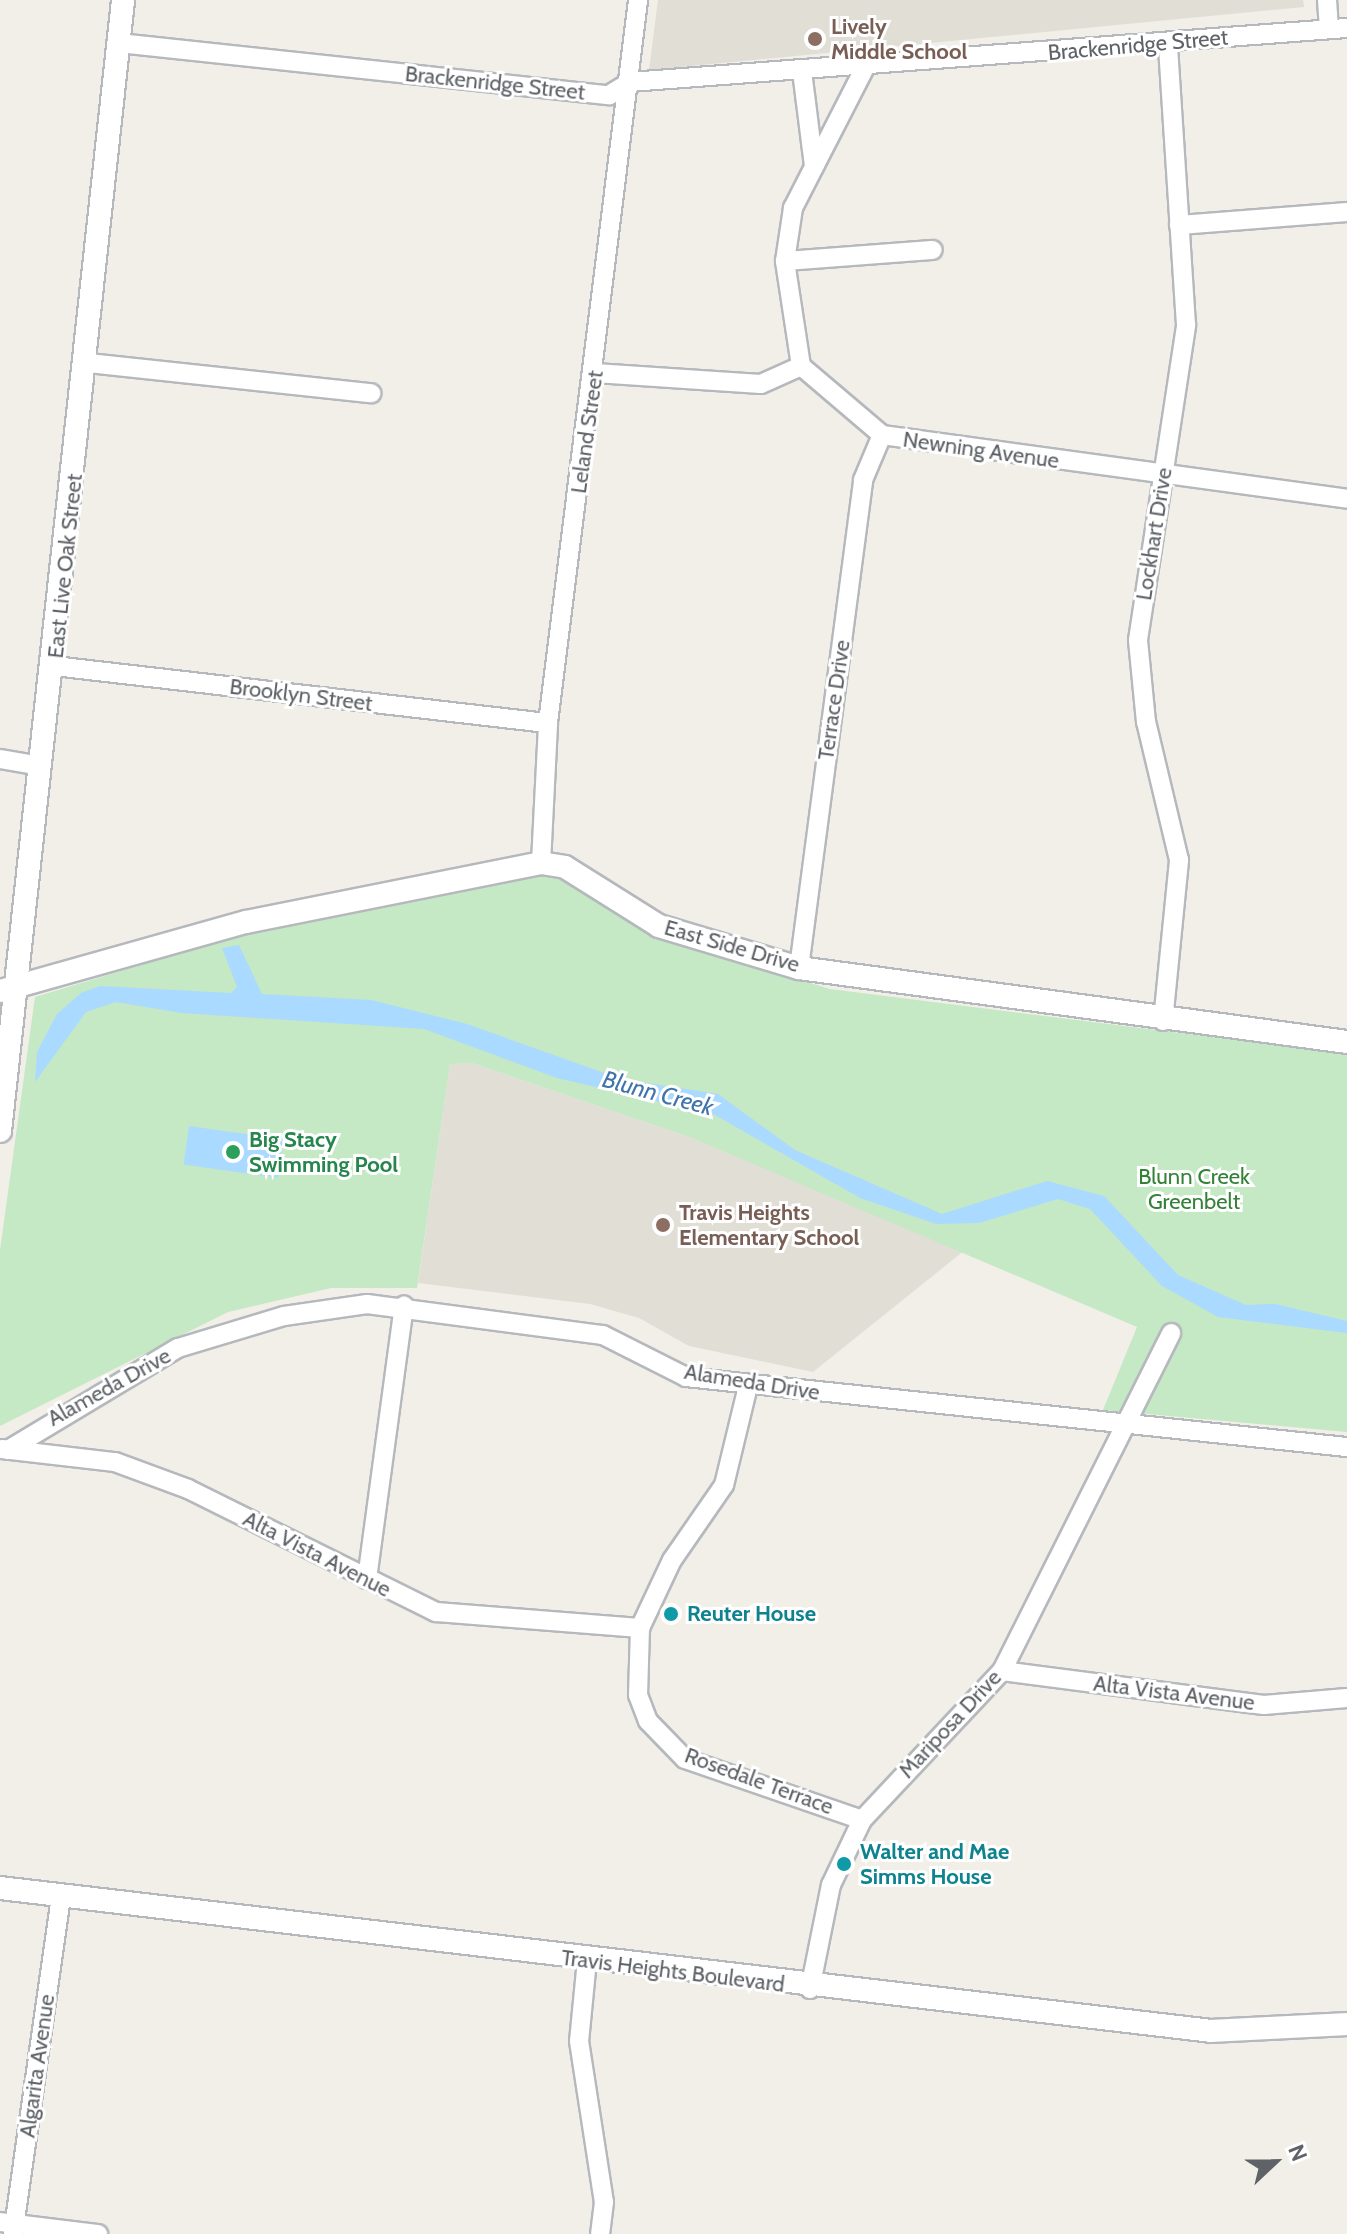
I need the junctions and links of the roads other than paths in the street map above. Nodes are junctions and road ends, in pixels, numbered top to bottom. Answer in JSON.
{"nodes":[{"id":1,"x":123,"y":0,"type":"edge"},
{"id":2,"x":638,"y":0,"type":"edge"},
{"id":3,"x":1327,"y":0,"type":"edge"},
{"id":4,"x":1338,"y":28,"type":"edge"},
{"id":5,"x":119,"y":43,"type":"junction"},
{"id":6,"x":1168,"y":44,"type":"junction"},
{"id":7,"x":865,"y":67,"type":"junction"},
{"id":8,"x":802,"y":71,"type":"junction"},
{"id":9,"x":630,"y":82,"type":"junction"},
{"id":10,"x":814,"y":166,"type":"junction"},
{"id":11,"x":1347,"y":212,"type":"edge"},
{"id":12,"x":1179,"y":225,"type":"junction"},
{"id":13,"x":933,"y":250,"type":"dead end"},
{"id":14,"x":785,"y":261,"type":"junction"},
{"id":15,"x":88,"y":363,"type":"junction"},
{"id":16,"x":801,"y":366,"type":"junction"},
{"id":17,"x":595,"y":373,"type":"junction"},
{"id":18,"x":371,"y":393,"type":"dead end"},
{"id":19,"x":882,"y":435,"type":"junction"},
{"id":20,"x":1164,"y":477,"type":"junction"},
{"id":21,"x":1347,"y":499,"type":"edge"},
{"id":22,"x":54,"y":666,"type":"junction"},
{"id":23,"x":548,"y":723,"type":"junction"},
{"id":24,"x":0,"y":759,"type":"edge"},
{"id":25,"x":41,"y":766,"type":"junction"},
{"id":26,"x":541,"y":863,"type":"junction"},
{"id":27,"x":799,"y":968,"type":"junction"},
{"id":28,"x":7,"y":988,"type":"edge"},
{"id":29,"x":1163,"y":1021,"type":"junction"},
{"id":30,"x":1347,"y":1042,"type":"edge"},
{"id":31,"x":4,"y":1046,"type":"edge"},
{"id":32,"x":0,"y":1131,"type":"edge"},
{"id":33,"x":404,"y":1305,"type":"junction"},
{"id":34,"x":1171,"y":1333,"type":"dead end"},
{"id":35,"x":748,"y":1386,"type":"junction"},
{"id":36,"x":1119,"y":1424,"type":"junction"},
{"id":37,"x":1347,"y":1447,"type":"edge"},
{"id":38,"x":4,"y":1450,"type":"edge"},
{"id":39,"x":367,"y":1579,"type":"junction"},
{"id":40,"x":640,"y":1628,"type":"junction"},
{"id":41,"x":1002,"y":1671,"type":"junction"},
{"id":42,"x":1347,"y":1698,"type":"edge"},
{"id":43,"x":862,"y":1820,"type":"junction"},
{"id":44,"x":0,"y":1888,"type":"edge"},
{"id":45,"x":61,"y":1897,"type":"junction"},
{"id":46,"x":587,"y":1960,"type":"junction"},
{"id":47,"x":810,"y":1989,"type":"junction"},
{"id":48,"x":1347,"y":2024,"type":"edge"},
{"id":49,"x":9,"y":2226,"type":"edge"},
{"id":50,"x":98,"y":2234,"type":"edge"},
{"id":51,"x":600,"y":2234,"type":"edge"}],
"edges":[{"from":1,"to":5,"type":"street","name":"East Live Oak Street"},
{"from":2,"to":9,"type":"street","name":"Leland Street"},
{"from":3,"to":4,"type":"street"},
{"from":4,"to":6,"type":"street","name":"Brackenridge Street"},
{"from":5,"to":9,"type":"street","name":"Brackenridge Street"},
{"from":5,"to":15,"type":"street","name":"East Live Oak Street"},
{"from":6,"to":7,"type":"street","name":"Brackenridge Street"},
{"from":6,"to":12,"type":"street","name":"Lockhart Drive"},
{"from":7,"to":8,"type":"street","name":"Brackenridge Street"},
{"from":7,"to":10,"type":"street"},
{"from":8,"to":9,"type":"street","name":"Brackenridge Street"},
{"from":8,"to":10,"type":"street"},
{"from":9,"to":17,"type":"street","name":"Leland Street"},
{"from":10,"to":14,"type":"street"},
{"from":11,"to":12,"type":"street"},
{"from":12,"to":20,"type":"street","name":"Lockhart Drive"},
{"from":13,"to":14,"type":"street"},
{"from":14,"to":16,"type":"street"},
{"from":15,"to":18,"type":"street"},
{"from":15,"to":22,"type":"street","name":"East Live Oak Street"},
{"from":16,"to":17,"type":"street"},
{"from":16,"to":19,"type":"street","name":"Newning Avenue"},
{"from":17,"to":23,"type":"street","name":"Leland Street"},
{"from":19,"to":20,"type":"street","name":"Newning Avenue"},
{"from":19,"to":27,"type":"street","name":"Terrace Drive"},
{"from":20,"to":21,"type":"street","name":"Newning Avenue"},
{"from":20,"to":29,"type":"street","name":"Lockhart Drive"},
{"from":22,"to":23,"type":"street","name":"Brooklyn Street"},
{"from":22,"to":25,"type":"street","name":"East Live Oak Street"},
{"from":23,"to":26,"type":"street","name":"Leland Street"},
{"from":24,"to":25,"type":"street"},
{"from":25,"to":28,"type":"street","name":"East Live Oak Street"},
{"from":26,"to":27,"type":"street","name":"East Side Drive"},
{"from":26,"to":28,"type":"street","name":"East Side Drive"},
{"from":27,"to":29,"type":"street","name":"East Side Drive"},
{"from":28,"to":31,"type":"street","name":"East Live Oak Street"},
{"from":29,"to":30,"type":"street","name":"East Side Drive"},
{"from":31,"to":32,"type":"street","name":"East Live Oak Street"},
{"from":33,"to":35,"type":"street","name":"Alameda Drive"},
{"from":33,"to":38,"type":"street","name":"Alameda Drive"},
{"from":33,"to":39,"type":"street"},
{"from":34,"to":36,"type":"street","name":"Mariposa Drive"},
{"from":35,"to":36,"type":"street","name":"Alameda Drive"},
{"from":35,"to":40,"type":"street","name":"Rosedale Terrace"},
{"from":36,"to":37,"type":"street","name":"Alameda Drive"},
{"from":36,"to":41,"type":"street","name":"Mariposa Drive"},
{"from":38,"to":39,"type":"street","name":"Alta Vista Avenue"},
{"from":39,"to":40,"type":"street","name":"Alta Vista Avenue"},
{"from":40,"to":43,"type":"street","name":"Rosedale Terrace"},
{"from":41,"to":42,"type":"street","name":"Alta Vista Avenue"},
{"from":41,"to":43,"type":"street","name":"Mariposa Drive"},
{"from":43,"to":47,"type":"street","name":"Mariposa Drive"},
{"from":44,"to":45,"type":"street","name":"Travis Heights Boulevard"},
{"from":45,"to":46,"type":"street","name":"Travis Heights Boulevard"},
{"from":45,"to":49,"type":"street","name":"Algarita Avenue"},
{"from":46,"to":47,"type":"street","name":"Travis Heights Boulevard"},
{"from":46,"to":51,"type":"street"},
{"from":47,"to":48,"type":"street","name":"Travis Heights Boulevard"},
{"from":49,"to":50,"type":"street"}]}
